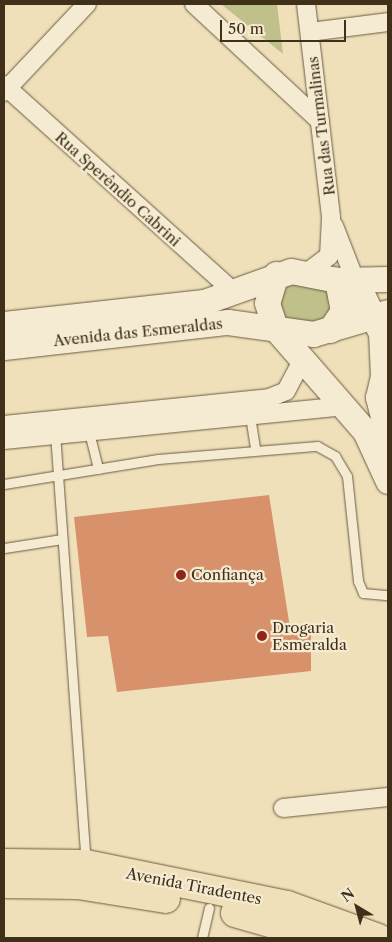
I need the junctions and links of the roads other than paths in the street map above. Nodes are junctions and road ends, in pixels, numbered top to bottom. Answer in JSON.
{"nodes":[{"id":1,"x":87,"y":4,"type":"edge"},
{"id":2,"x":194,"y":4,"type":"edge"},
{"id":3,"x":306,"y":4,"type":"edge"},
{"id":4,"x":388,"y":22,"type":"edge"},
{"id":5,"x":310,"y":32,"type":"junction"},
{"id":6,"x":5,"y":88,"type":"edge"},
{"id":7,"x":320,"y":121,"type":"junction"},
{"id":8,"x":331,"y":218,"type":"junction"},
{"id":9,"x":309,"y":271,"type":"junction"},
{"id":10,"x":276,"y":274,"type":"junction"},
{"id":11,"x":388,"y":279,"type":"edge"},
{"id":12,"x":346,"y":280,"type":"junction"},
{"id":13,"x":233,"y":291,"type":"junction"},
{"id":14,"x":382,"y":314,"type":"edge"},
{"id":15,"x":4,"y":324,"type":"edge"},
{"id":16,"x":245,"y":324,"type":"junction"},
{"id":17,"x":275,"y":328,"type":"junction"},
{"id":18,"x":330,"y":330,"type":"junction"},
{"id":19,"x":4,"y":347,"type":"edge"},
{"id":20,"x":302,"y":362,"type":"junction"},
{"id":21,"x":384,"y":387,"type":"edge"},
{"id":22,"x":345,"y":406,"type":"junction"},
{"id":23,"x":250,"y":416,"type":"junction"},
{"id":24,"x":4,"y":425,"type":"edge"},
{"id":25,"x":54,"y":428,"type":"junction"},
{"id":26,"x":89,"y":432,"type":"junction"},
{"id":27,"x":388,"y":437,"type":"edge"},
{"id":28,"x":4,"y":440,"type":"edge"},
{"id":29,"x":255,"y":449,"type":"junction"},
{"id":30,"x":98,"y":469,"type":"junction"},
{"id":31,"x":57,"y":476,"type":"junction"},
{"id":32,"x":388,"y":481,"type":"edge"},
{"id":33,"x":4,"y":484,"type":"edge"},
{"id":34,"x":62,"y":539,"type":"junction"},
{"id":35,"x":4,"y":548,"type":"edge"},
{"id":36,"x":388,"y":595,"type":"edge"},
{"id":37,"x":388,"y":797,"type":"edge"},
{"id":38,"x":283,"y":808,"type":"dead end"},
{"id":39,"x":4,"y":863,"type":"edge"},
{"id":40,"x":86,"y":864,"type":"junction"},
{"id":41,"x":4,"y":884,"type":"edge"},
{"id":42,"x":209,"y":908,"type":"junction"},
{"id":43,"x":202,"y":938,"type":"edge"},
{"id":44,"x":323,"y":938,"type":"edge"},
{"id":45,"x":378,"y":938,"type":"edge"}],
"edges":[{"from":1,"to":6,"type":"street"},
{"from":2,"to":7,"type":"street"},
{"from":3,"to":5,"type":"street","name":"Rua das Turmalinas"},
{"from":4,"to":5,"type":"street"},
{"from":5,"to":7,"type":"street","name":"Rua das Turmalinas"},
{"from":6,"to":13,"type":"street","name":"Rua Sperêndio Cabrini"},
{"from":7,"to":8,"type":"street","name":"Rua das Turmalinas"},
{"from":8,"to":9,"type":"street","name":"Rua das Turmalinas"},
{"from":8,"to":12,"type":"street","name":"Rua das Turmalinas"},
{"from":9,"to":10,"type":"main road"},
{"from":9,"to":12,"type":"main road"},
{"from":10,"to":13,"type":"main road","name":"Avenida das Esmeraldas"},
{"from":10,"to":17,"type":"main road"},
{"from":11,"to":12,"type":"main road"},
{"from":12,"to":14,"type":"main road"},
{"from":12,"to":18,"type":"main road"},
{"from":13,"to":15,"type":"main road","name":"Avenida das Esmeraldas"},
{"from":13,"to":16,"type":"main road"},
{"from":14,"to":18,"type":"main road","name":"Avenida das Esmeraldas"},
{"from":14,"to":21,"type":"main road"},
{"from":16,"to":17,"type":"main road","name":"Avenida das Esmeraldas"},
{"from":16,"to":19,"type":"main road","name":"Avenida das Esmeraldas"},
{"from":17,"to":18,"type":"main road","name":"Avenida das Esmeraldas"},
{"from":17,"to":20,"type":"main road"},
{"from":20,"to":22,"type":"main road"},
{"from":20,"to":25,"type":"street"},
{"from":21,"to":22,"type":"main road"},
{"from":21,"to":27,"type":"main road"},
{"from":22,"to":23,"type":"street"},
{"from":22,"to":32,"type":"main road"},
{"from":23,"to":26,"type":"street"},
{"from":23,"to":29,"type":"lane"},
{"from":24,"to":25,"type":"street"},
{"from":25,"to":26,"type":"street"},
{"from":25,"to":28,"type":"street"},
{"from":25,"to":31,"type":"lane"},
{"from":26,"to":30,"type":"lane"},
{"from":29,"to":30,"type":"lane"},
{"from":29,"to":36,"type":"lane"},
{"from":30,"to":31,"type":"lane"},
{"from":31,"to":33,"type":"lane"},
{"from":31,"to":34,"type":"lane"},
{"from":34,"to":35,"type":"lane"},
{"from":34,"to":40,"type":"lane"},
{"from":37,"to":38,"type":"street"},
{"from":39,"to":40,"type":"main road","name":"Avenida Tiradentes"},
{"from":40,"to":45,"type":"main road","name":"Avenida Tiradentes"},
{"from":41,"to":42,"type":"main road","name":"Avenida Tiradentes"},
{"from":42,"to":43,"type":"lane"},
{"from":42,"to":44,"type":"main road","name":"Avenida Tiradentes"}]}
